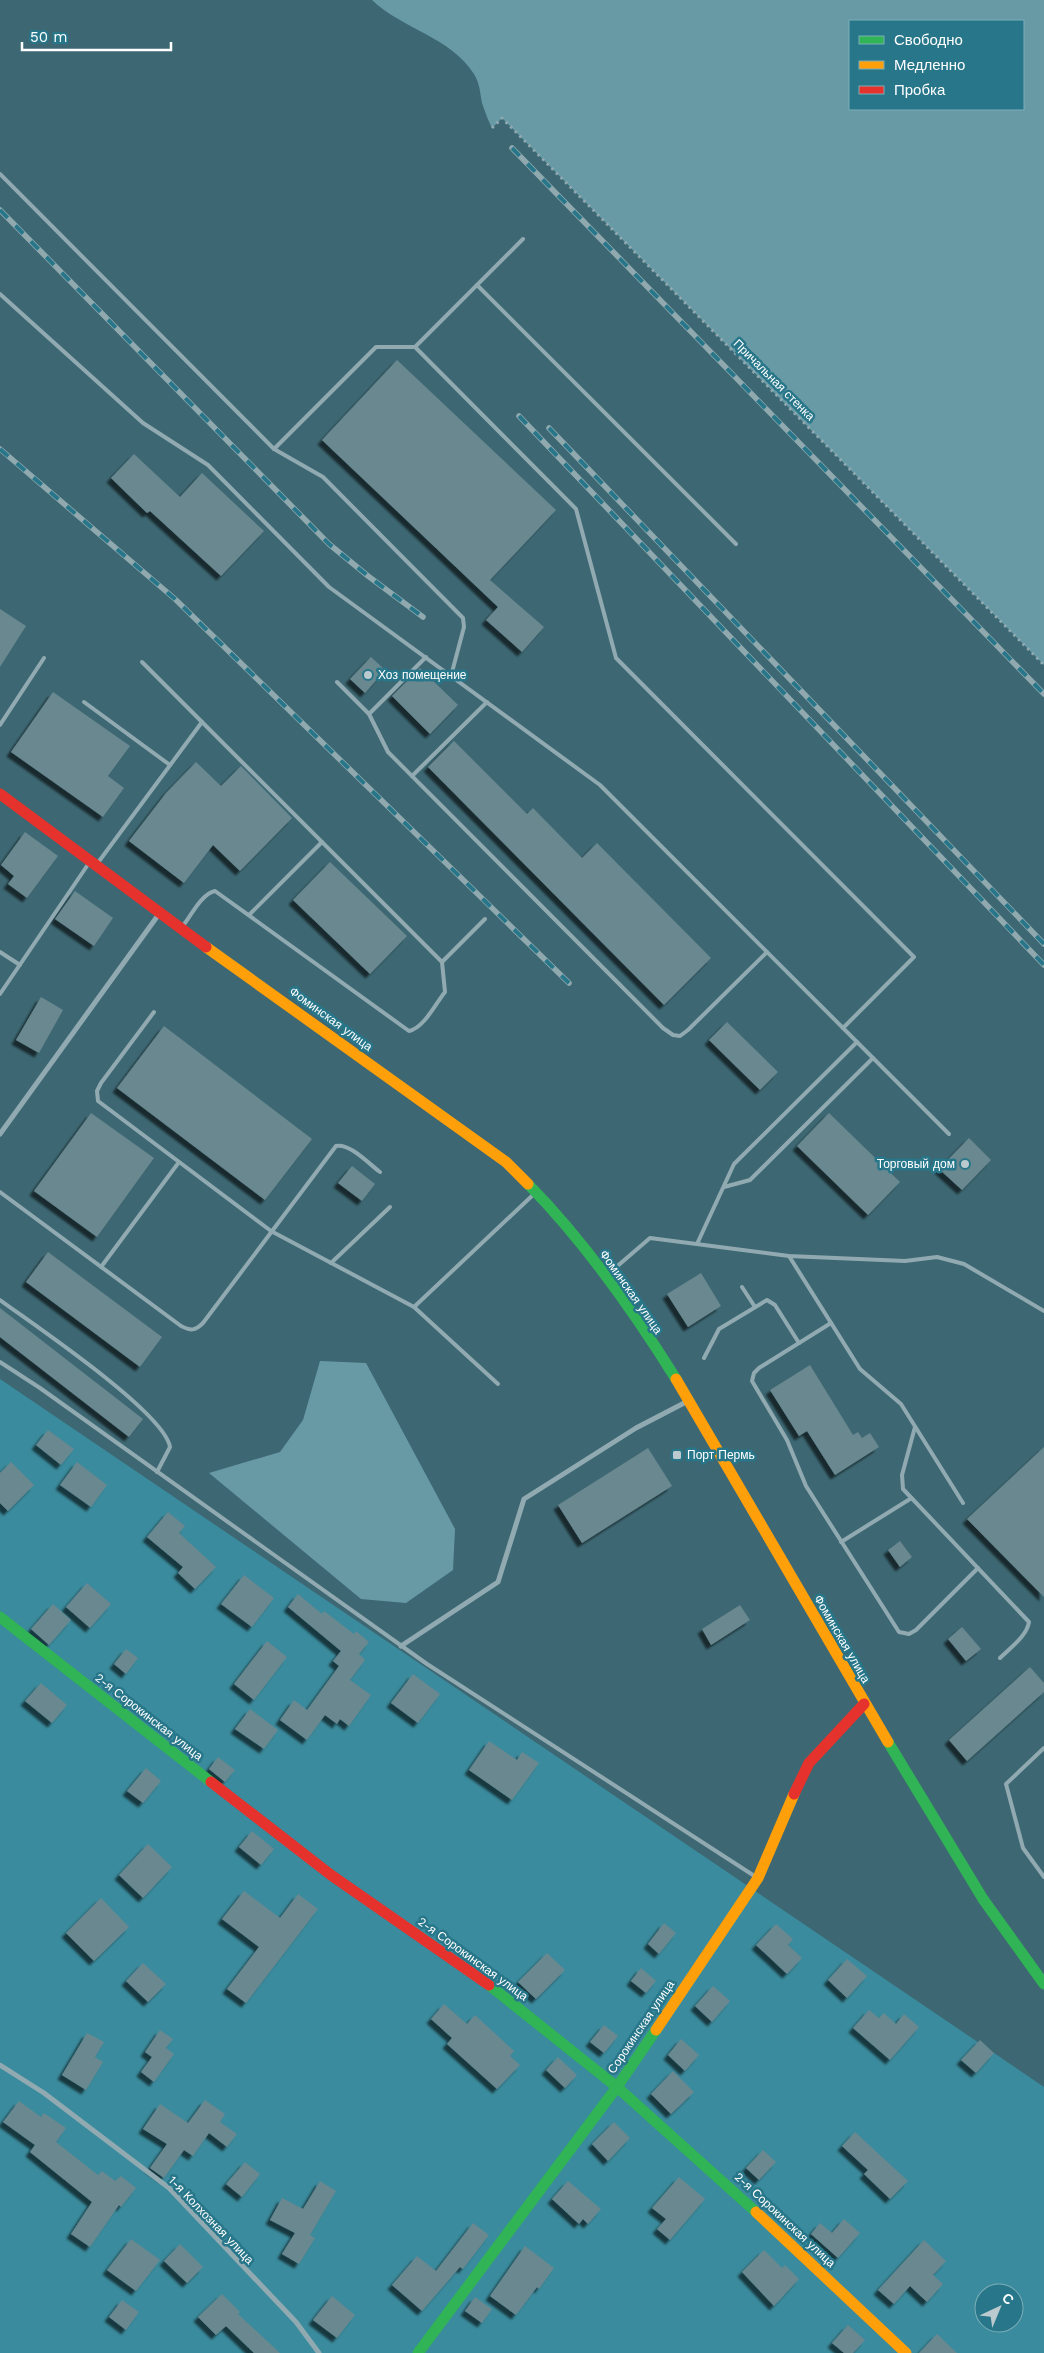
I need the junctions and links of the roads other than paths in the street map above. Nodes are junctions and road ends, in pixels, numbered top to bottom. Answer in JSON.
{"nodes":[{"id":1,"x":0,"y":174,"type":"edge"},
{"id":2,"x":523,"y":239,"type":"dead end"},
{"id":3,"x":477,"y":285,"type":"junction"},
{"id":4,"x":0,"y":294,"type":"edge"},
{"id":5,"x":415,"y":347,"type":"junction"},
{"id":6,"x":274,"y":449,"type":"junction"},
{"id":7,"x":736,"y":544,"type":"dead end"},
{"id":8,"x":426,"y":657,"type":"junction"},
{"id":9,"x":44,"y":658,"type":"dead end"},
{"id":10,"x":142,"y":662,"type":"dead end"},
{"id":11,"x":451,"y":676,"type":"junction"},
{"id":12,"x":337,"y":682,"type":"dead end"},
{"id":13,"x":84,"y":702,"type":"dead end"},
{"id":14,"x":487,"y":702,"type":"junction"},
{"id":15,"x":369,"y":714,"type":"junction"},
{"id":16,"x":0,"y":715,"type":"edge"},
{"id":17,"x":4,"y":718,"type":"junction"},
{"id":18,"x":202,"y":722,"type":"junction"},
{"id":19,"x":0,"y":725,"type":"edge"},
{"id":20,"x":170,"y":765,"type":"junction"},
{"id":21,"x":412,"y":776,"type":"junction"},
{"id":22,"x":0,"y":794,"type":"edge"},
{"id":23,"x":322,"y":842,"type":"junction"},
{"id":24,"x":93,"y":863,"type":"junction"},
{"id":25,"x":160,"y":914,"type":"junction"},
{"id":26,"x":249,"y":915,"type":"junction"},
{"id":27,"x":485,"y":919,"type":"dead end"},
{"id":28,"x":181,"y":929,"type":"junction"},
{"id":29,"x":0,"y":952,"type":"edge"},
{"id":30,"x":767,"y":952,"type":"junction"},
{"id":31,"x":442,"y":962,"type":"junction"},
{"id":32,"x":20,"y":965,"type":"junction"},
{"id":33,"x":0,"y":994,"type":"edge"},
{"id":34,"x":154,"y":1012,"type":"dead end"},
{"id":35,"x":843,"y":1028,"type":"junction"},
{"id":36,"x":857,"y":1042,"type":"junction"},
{"id":37,"x":873,"y":1058,"type":"junction"},
{"id":38,"x":0,"y":1134,"type":"edge"},
{"id":39,"x":949,"y":1134,"type":"dead end"},
{"id":40,"x":178,"y":1162,"type":"junction"},
{"id":41,"x":380,"y":1172,"type":"dead end"},
{"id":42,"x":724,"y":1187,"type":"junction"},
{"id":43,"x":537,"y":1191,"type":"junction"},
{"id":44,"x":0,"y":1192,"type":"edge"},
{"id":45,"x":390,"y":1207,"type":"dead end"},
{"id":46,"x":271,"y":1231,"type":"junction"},
{"id":47,"x":697,"y":1244,"type":"junction"},
{"id":48,"x":789,"y":1256,"type":"junction"},
{"id":49,"x":331,"y":1263,"type":"junction"},
{"id":50,"x":101,"y":1267,"type":"junction"},
{"id":51,"x":605,"y":1277,"type":"junction"},
{"id":52,"x":742,"y":1287,"type":"dead end"},
{"id":53,"x":0,"y":1300,"type":"edge"},
{"id":54,"x":414,"y":1307,"type":"junction"},
{"id":55,"x":755,"y":1307,"type":"junction"},
{"id":56,"x":1044,"y":1311,"type":"edge"},
{"id":57,"x":831,"y":1323,"type":"junction"},
{"id":58,"x":799,"y":1343,"type":"junction"},
{"id":59,"x":704,"y":1358,"type":"dead end"},
{"id":60,"x":0,"y":1362,"type":"edge"},
{"id":61,"x":498,"y":1384,"type":"dead end"},
{"id":62,"x":688,"y":1400,"type":"junction"},
{"id":63,"x":915,"y":1427,"type":"junction"},
{"id":64,"x":157,"y":1472,"type":"junction"},
{"id":65,"x":910,"y":1499,"type":"junction"},
{"id":66,"x":963,"y":1503,"type":"dead end"},
{"id":67,"x":841,"y":1542,"type":"junction"},
{"id":68,"x":978,"y":1568,"type":"junction"},
{"id":69,"x":0,"y":1617,"type":"edge"},
{"id":70,"x":401,"y":1646,"type":"junction"},
{"id":71,"x":1000,"y":1658,"type":"dead end"},
{"id":72,"x":864,"y":1704,"type":"junction"},
{"id":73,"x":1044,"y":1748,"type":"edge"},
{"id":74,"x":1044,"y":1877,"type":"edge"},
{"id":75,"x":758,"y":1878,"type":"junction"},
{"id":76,"x":1044,"y":1984,"type":"edge"},
{"id":77,"x":0,"y":2065,"type":"edge"},
{"id":78,"x":617,"y":2087,"type":"junction"},
{"id":79,"x":319,"y":2353,"type":"edge"},
{"id":80,"x":418,"y":2353,"type":"edge"},
{"id":81,"x":906,"y":2353,"type":"edge"}],
"edges":[{"from":1,"to":6,"type":"lane"},
{"from":2,"to":3,"type":"lane"},
{"from":3,"to":5,"type":"lane"},
{"from":3,"to":7,"type":"lane"},
{"from":4,"to":8,"type":"lane"},
{"from":5,"to":6,"type":"lane"},
{"from":5,"to":35,"type":"lane"},
{"from":6,"to":11,"type":"lane"},
{"from":8,"to":11,"type":"lane"},
{"from":8,"to":15,"type":"lane"},
{"from":9,"to":17,"type":"lane"},
{"from":10,"to":18,"type":"lane"},
{"from":11,"to":14,"type":"lane"},
{"from":12,"to":15,"type":"lane"},
{"from":13,"to":20,"type":"lane"},
{"from":14,"to":21,"type":"lane"},
{"from":14,"to":30,"type":"lane"},
{"from":15,"to":21,"type":"lane"},
{"from":16,"to":17,"type":"lane"},
{"from":17,"to":19,"type":"lane"},
{"from":18,"to":20,"type":"lane"},
{"from":18,"to":23,"type":"lane"},
{"from":20,"to":24,"type":"lane"},
{"from":21,"to":30,"type":"lane"},
{"from":22,"to":24,"type":"street","name":"Фоминская улица"},
{"from":23,"to":26,"type":"lane"},
{"from":23,"to":31,"type":"lane"},
{"from":24,"to":25,"type":"street","name":"Фоминская улица"},
{"from":24,"to":32,"type":"lane"},
{"from":25,"to":28,"type":"street","name":"Фоминская улица"},
{"from":25,"to":38,"type":"street"},
{"from":26,"to":28,"type":"lane"},
{"from":26,"to":31,"type":"lane"},
{"from":27,"to":31,"type":"lane"},
{"from":28,"to":43,"type":"street","name":"Фоминская улица"},
{"from":29,"to":32,"type":"lane"},
{"from":30,"to":35,"type":"lane"},
{"from":32,"to":33,"type":"lane"},
{"from":34,"to":40,"type":"lane"},
{"from":35,"to":36,"type":"lane"},
{"from":36,"to":37,"type":"lane"},
{"from":36,"to":42,"type":"lane"},
{"from":37,"to":39,"type":"lane"},
{"from":37,"to":42,"type":"lane"},
{"from":40,"to":46,"type":"lane"},
{"from":40,"to":50,"type":"lane"},
{"from":41,"to":46,"type":"lane"},
{"from":42,"to":47,"type":"lane"},
{"from":43,"to":51,"type":"street","name":"Фоминская улица"},
{"from":43,"to":54,"type":"lane"},
{"from":44,"to":50,"type":"lane"},
{"from":45,"to":49,"type":"lane"},
{"from":46,"to":49,"type":"lane"},
{"from":46,"to":50,"type":"lane"},
{"from":47,"to":48,"type":"lane"},
{"from":47,"to":51,"type":"lane"},
{"from":48,"to":56,"type":"lane"},
{"from":48,"to":57,"type":"lane"},
{"from":49,"to":54,"type":"lane"},
{"from":51,"to":62,"type":"street","name":"Фоминская улица"},
{"from":52,"to":55,"type":"lane"},
{"from":53,"to":64,"type":"lane"},
{"from":54,"to":61,"type":"lane"},
{"from":55,"to":58,"type":"lane"},
{"from":55,"to":59,"type":"lane"},
{"from":57,"to":58,"type":"lane"},
{"from":57,"to":63,"type":"lane"},
{"from":58,"to":67,"type":"lane"},
{"from":60,"to":64,"type":"lane"},
{"from":62,"to":70,"type":"street"},
{"from":62,"to":72,"type":"street","name":"Фоминская улица"},
{"from":63,"to":65,"type":"lane"},
{"from":63,"to":66,"type":"lane"},
{"from":64,"to":70,"type":"lane"},
{"from":65,"to":67,"type":"lane"},
{"from":65,"to":68,"type":"lane"},
{"from":67,"to":68,"type":"lane"},
{"from":68,"to":71,"type":"lane"},
{"from":69,"to":78,"type":"street","name":"2-я Сорокинская улица"},
{"from":70,"to":75,"type":"lane"},
{"from":72,"to":75,"type":"street","name":"Сорокинская улица"},
{"from":72,"to":76,"type":"street","name":"Фоминская улица"},
{"from":73,"to":74,"type":"lane"},
{"from":75,"to":78,"type":"street","name":"Сорокинская улица"},
{"from":77,"to":79,"type":"street","name":"1-я Колхозная улица"},
{"from":78,"to":80,"type":"street","name":"Сорокинская улица"},
{"from":78,"to":81,"type":"street","name":"2-я Сорокинская улица"}]}
